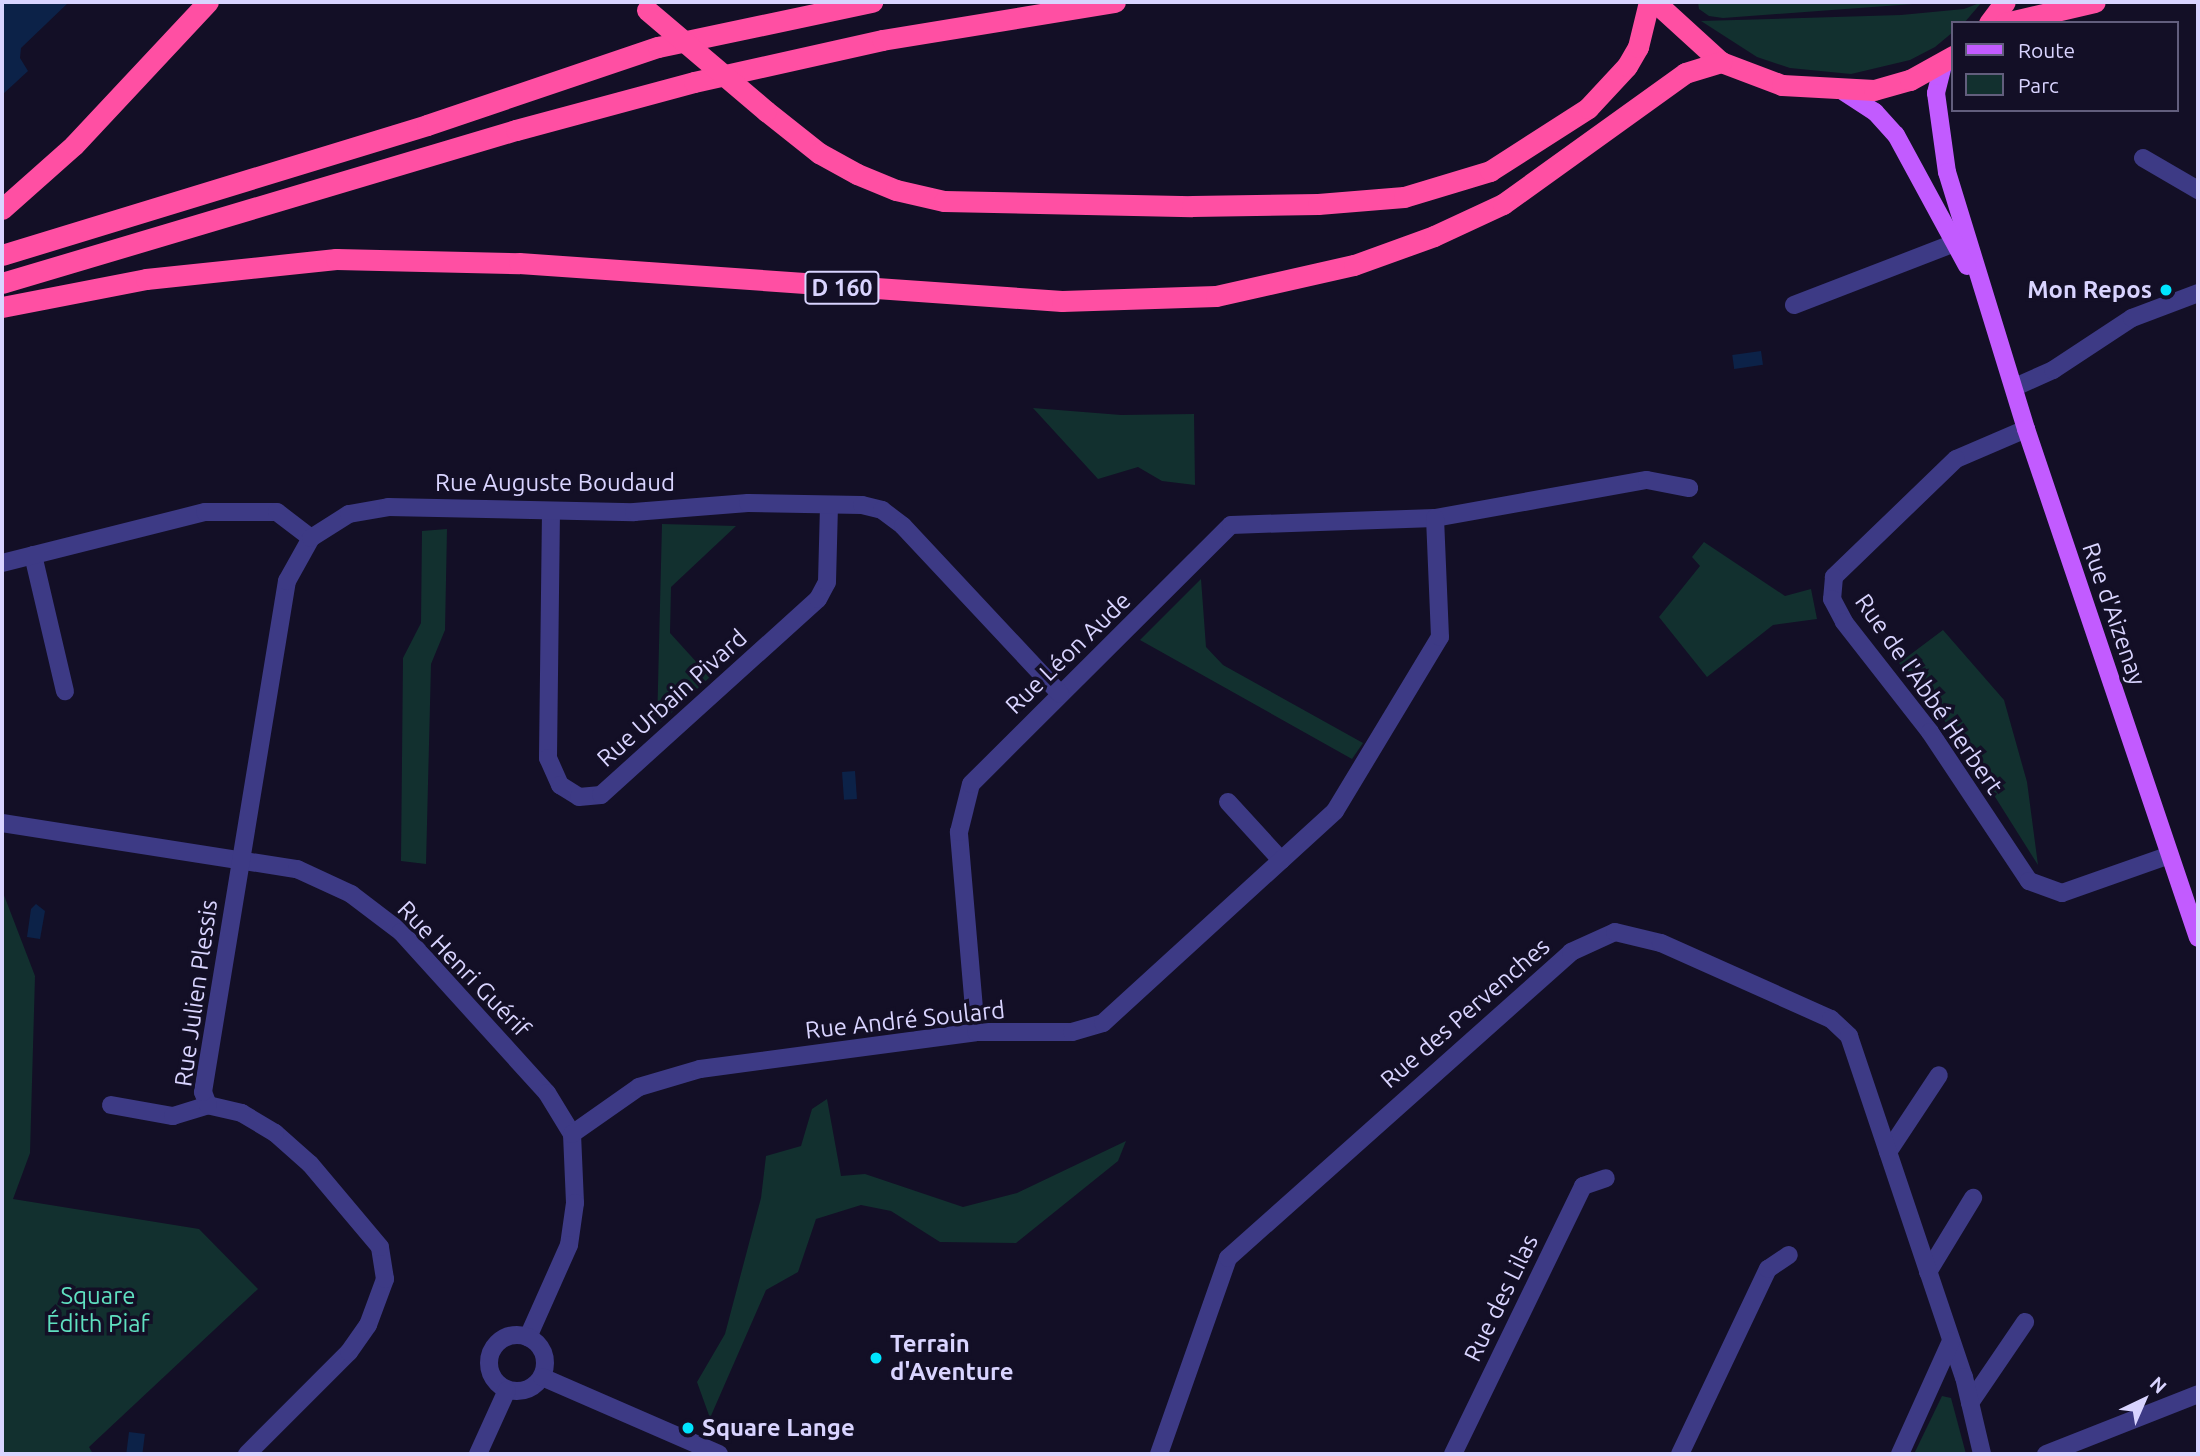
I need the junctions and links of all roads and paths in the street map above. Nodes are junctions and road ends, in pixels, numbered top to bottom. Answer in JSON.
{"nodes":[{"id":1,"x":208,"y":2,"type":"edge"},
{"id":2,"x":872,"y":2,"type":"edge"},
{"id":3,"x":1115,"y":2,"type":"edge"},
{"id":4,"x":1649,"y":2,"type":"edge"},
{"id":5,"x":1656,"y":2,"type":"edge"},
{"id":6,"x":2005,"y":2,"type":"edge"},
{"id":7,"x":2095,"y":2,"type":"edge"},
{"id":8,"x":642,"y":6,"type":"edge"},
{"id":9,"x":1991,"y":21,"type":"edge"},
{"id":10,"x":2014,"y":21,"type":"edge"},
{"id":11,"x":1948,"y":60,"type":"edge"},
{"id":12,"x":1721,"y":62,"type":"junction"},
{"id":13,"x":1844,"y":92,"type":"junction"},
{"id":14,"x":2143,"y":158,"type":"dead end"},
{"id":15,"x":2198,"y":190,"type":"edge"},
{"id":16,"x":2,"y":209,"type":"edge"},
{"id":17,"x":1955,"y":243,"type":"junction"},
{"id":18,"x":2,"y":255,"type":"edge"},
{"id":19,"x":2,"y":283,"type":"edge"},
{"id":20,"x":2198,"y":293,"type":"edge"},
{"id":21,"x":1986,"y":304,"type":"junction"},
{"id":22,"x":1794,"y":305,"type":"dead end"},
{"id":23,"x":2,"y":307,"type":"edge"},
{"id":24,"x":2015,"y":387,"type":"junction"},
{"id":25,"x":2026,"y":429,"type":"junction"},
{"id":26,"x":1689,"y":488,"type":"dead end"},
{"id":27,"x":829,"y":506,"type":"junction"},
{"id":28,"x":551,"y":511,"type":"junction"},
{"id":29,"x":1435,"y":518,"type":"junction"},
{"id":30,"x":311,"y":538,"type":"junction"},
{"id":31,"x":33,"y":555,"type":"junction"},
{"id":32,"x":2,"y":563,"type":"edge"},
{"id":33,"x":65,"y":691,"type":"dead end"},
{"id":34,"x":1060,"y":694,"type":"junction"},
{"id":35,"x":1228,"y":802,"type":"dead end"},
{"id":36,"x":2,"y":823,"type":"edge"},
{"id":37,"x":2170,"y":855,"type":"junction"},
{"id":38,"x":238,"y":860,"type":"junction"},
{"id":39,"x":1281,"y":860,"type":"junction"},
{"id":40,"x":2198,"y":938,"type":"edge"},
{"id":41,"x":976,"y":1032,"type":"junction"},
{"id":42,"x":1939,"y":1075,"type":"dead end"},
{"id":43,"x":111,"y":1105,"type":"dead end"},
{"id":44,"x":208,"y":1105,"type":"junction"},
{"id":45,"x":572,"y":1134,"type":"junction"},
{"id":46,"x":1888,"y":1152,"type":"junction"},
{"id":47,"x":1606,"y":1178,"type":"dead end"},
{"id":48,"x":1973,"y":1198,"type":"dead end"},
{"id":49,"x":1789,"y":1255,"type":"dead end"},
{"id":50,"x":1928,"y":1272,"type":"junction"},
{"id":51,"x":2025,"y":1322,"type":"dead end"},
{"id":52,"x":528,"y":1337,"type":"junction"},
{"id":53,"x":1951,"y":1341,"type":"junction"},
{"id":54,"x":542,"y":1377,"type":"junction"},
{"id":55,"x":507,"y":1390,"type":"junction"},
{"id":56,"x":2198,"y":1394,"type":"edge"},
{"id":57,"x":1970,"y":1403,"type":"junction"},
{"id":58,"x":247,"y":1454,"type":"edge"},
{"id":59,"x":478,"y":1454,"type":"edge"},
{"id":60,"x":719,"y":1454,"type":"edge"},
{"id":61,"x":1159,"y":1454,"type":"edge"},
{"id":62,"x":1453,"y":1454,"type":"edge"},
{"id":63,"x":1680,"y":1454,"type":"edge"},
{"id":64,"x":1900,"y":1454,"type":"edge"},
{"id":65,"x":1982,"y":1454,"type":"edge"},
{"id":66,"x":2046,"y":1454,"type":"edge"}],
"edges":[{"from":1,"to":16,"type":"highway"},
{"from":2,"to":18,"type":"highway"},
{"from":3,"to":19,"type":"highway"},
{"from":4,"to":8,"type":"highway","bridge":true},
{"from":5,"to":12,"type":"highway"},
{"from":6,"to":9,"type":"highway"},
{"from":7,"to":10,"type":"highway"},
{"from":11,"to":13,"type":"highway"},
{"from":11,"to":21,"type":"main road","name":"Rue d'Aizenay"},
{"from":12,"to":13,"type":"highway"},
{"from":12,"to":23,"type":"highway","number":"D 160"},
{"from":13,"to":17,"type":"main road","name":"Rue d'Aizenay"},
{"from":14,"to":15,"type":"street"},
{"from":17,"to":21,"type":"main road","name":"Rue d'Aizenay"},
{"from":17,"to":22,"type":"street"},
{"from":20,"to":24,"type":"street"},
{"from":21,"to":24,"type":"main road","name":"Rue d'Aizenay"},
{"from":24,"to":25,"type":"main road","name":"Rue d'Aizenay"},
{"from":25,"to":37,"type":"main road","name":"Rue d'Aizenay"},
{"from":25,"to":37,"type":"street","name":"Rue de l'Abbé Herbert"},
{"from":26,"to":29,"type":"street","name":"Rue Léon Aude"},
{"from":27,"to":28,"type":"street","name":"Rue Auguste Boudaud"},
{"from":27,"to":28,"type":"street","name":"Rue Urbain Pivard"},
{"from":27,"to":34,"type":"street","name":"Rue Auguste Boudaud"},
{"from":28,"to":30,"type":"street","name":"Rue Auguste Boudaud"},
{"from":29,"to":34,"type":"street","name":"Rue Léon Aude"},
{"from":29,"to":39,"type":"street","name":"Rue André Soulard"},
{"from":30,"to":31,"type":"street"},
{"from":30,"to":38,"type":"street","name":"Rue Auguste Boudaud"},
{"from":31,"to":32,"type":"street"},
{"from":31,"to":33,"type":"street"},
{"from":34,"to":41,"type":"street","name":"Rue Léon Aude"},
{"from":35,"to":39,"type":"street"},
{"from":36,"to":38,"type":"street","name":"Rue Henri Guérif"},
{"from":37,"to":40,"type":"main road","name":"Rue d'Aizenay"},
{"from":38,"to":44,"type":"street","name":"Rue Julien Plessis"},
{"from":38,"to":45,"type":"street","name":"Rue Henri Guérif"},
{"from":39,"to":41,"type":"street","name":"Rue André Soulard"},
{"from":41,"to":45,"type":"street","name":"Rue André Soulard"},
{"from":42,"to":46,"type":"street"},
{"from":43,"to":44,"type":"street"},
{"from":44,"to":58,"type":"street","name":"Rue Julien Plessis"},
{"from":45,"to":52,"type":"street","name":"Rue Henri Guérif"},
{"from":46,"to":50,"type":"street","name":"Rue des Pervenches"},
{"from":46,"to":61,"type":"street","name":"Rue des Pervenches"},
{"from":47,"to":62,"type":"street","name":"Rue des Lilas"},
{"from":48,"to":50,"type":"street"},
{"from":49,"to":63,"type":"street"},
{"from":50,"to":53,"type":"street","name":"Rue des Pervenches"},
{"from":51,"to":57,"type":"street"},
{"from":52,"to":54,"type":"street"},
{"from":52,"to":55,"type":"street"},
{"from":53,"to":57,"type":"street","name":"Rue des Pervenches"},
{"from":53,"to":64,"type":"street"},
{"from":54,"to":55,"type":"street"},
{"from":54,"to":60,"type":"street"},
{"from":55,"to":59,"type":"street"},
{"from":56,"to":66,"type":"street"},
{"from":57,"to":65,"type":"street","name":"Rue des Pervenches"}]}
